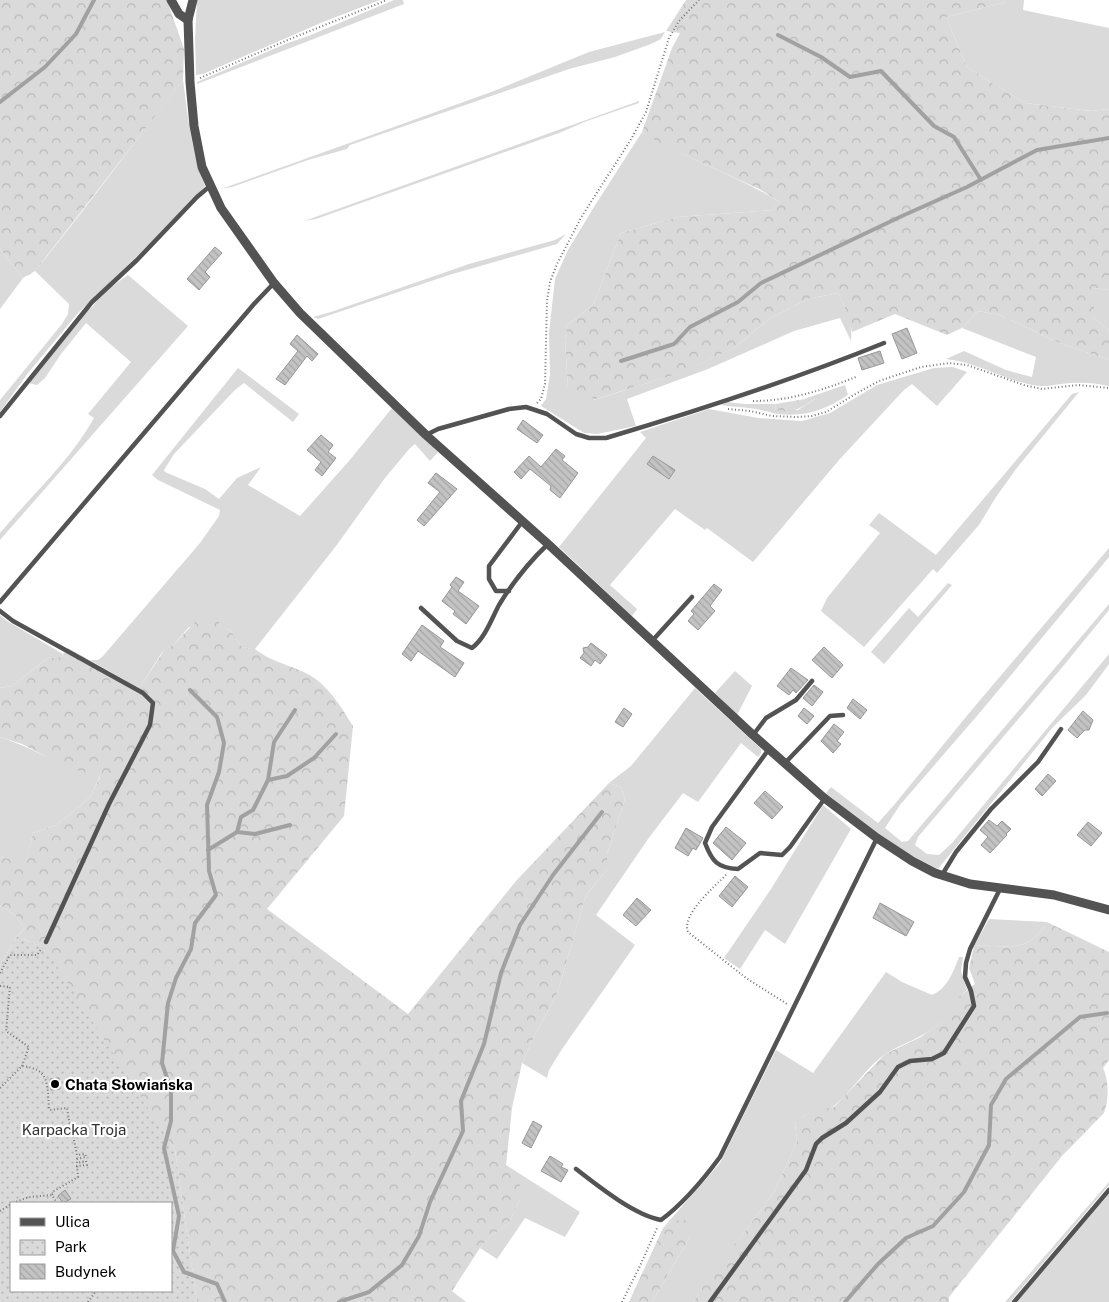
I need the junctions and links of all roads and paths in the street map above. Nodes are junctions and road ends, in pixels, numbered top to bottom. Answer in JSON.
{"nodes":[{"id":1,"x":171,"y":0,"type":"edge"},
{"id":2,"x":193,"y":0,"type":"edge"},
{"id":3,"x":387,"y":0,"type":"edge"},
{"id":4,"x":699,"y":0,"type":"edge"},
{"id":5,"x":188,"y":20,"type":"junction"},
{"id":6,"x":190,"y":82,"type":"junction"},
{"id":7,"x":210,"y":186,"type":"junction"},
{"id":8,"x":274,"y":283,"type":"junction"},
{"id":9,"x":884,"y":342,"type":"dead end"},
{"id":10,"x":856,"y":377,"type":"dead end"},
{"id":11,"x":1109,"y":388,"type":"edge"},
{"id":12,"x":752,"y":400,"type":"dead end"},
{"id":13,"x":713,"y":405,"type":"junction"},
{"id":14,"x":531,"y":408,"type":"junction"},
{"id":15,"x":0,"y":416,"type":"edge"},
{"id":16,"x":426,"y":435,"type":"junction"},
{"id":17,"x":522,"y":522,"type":"junction"},
{"id":18,"x":548,"y":544,"type":"junction"},
{"id":19,"x":509,"y":591,"type":"junction"},
{"id":20,"x":692,"y":597,"type":"dead end"},
{"id":21,"x":0,"y":602,"type":"edge"},
{"id":22,"x":421,"y":608,"type":"dead end"},
{"id":23,"x":0,"y":611,"type":"edge"},
{"id":24,"x":652,"y":641,"type":"junction"},
{"id":25,"x":812,"y":681,"type":"dead end"},
{"id":26,"x":843,"y":715,"type":"dead end"},
{"id":27,"x":1061,"y":729,"type":"dead end"},
{"id":28,"x":753,"y":735,"type":"junction"},
{"id":29,"x":769,"y":749,"type":"junction"},
{"id":30,"x":786,"y":763,"type":"junction"},
{"id":31,"x":825,"y":798,"type":"junction"},
{"id":32,"x":877,"y":838,"type":"junction"},
{"id":33,"x":732,"y":869,"type":"junction"},
{"id":34,"x":942,"y":875,"type":"junction"},
{"id":35,"x":1000,"y":888,"type":"junction"},
{"id":36,"x":1109,"y":910,"type":"edge"},
{"id":37,"x":46,"y":942,"type":"joint"},
{"id":38,"x":0,"y":973,"type":"edge"},
{"id":39,"x":0,"y":986,"type":"edge"},
{"id":40,"x":793,"y":1009,"type":"junction"},
{"id":41,"x":22,"y":1066,"type":"junction"},
{"id":42,"x":0,"y":1088,"type":"edge"},
{"id":43,"x":576,"y":1169,"type":"dead end"},
{"id":44,"x":1109,"y":1190,"type":"edge"},
{"id":45,"x":52,"y":1195,"type":"junction"},
{"id":46,"x":16,"y":1202,"type":"edge"},
{"id":47,"x":56,"y":1202,"type":"edge"},
{"id":48,"x":661,"y":1220,"type":"junction"},
{"id":49,"x":622,"y":1302,"type":"edge"},
{"id":50,"x":710,"y":1302,"type":"edge"},
{"id":51,"x":1014,"y":1302,"type":"edge"}],
"edges":[{"from":1,"to":5,"type":"street"},
{"from":2,"to":5,"type":"street"},
{"from":3,"to":6,"type":"path"},
{"from":4,"to":14,"type":"path"},
{"from":5,"to":6,"type":"street"},
{"from":6,"to":7,"type":"street"},
{"from":7,"to":8,"type":"street"},
{"from":7,"to":15,"type":"lane"},
{"from":8,"to":16,"type":"street"},
{"from":8,"to":21,"type":"lane"},
{"from":9,"to":13,"type":"lane"},
{"from":10,"to":12,"type":"path"},
{"from":11,"to":13,"type":"path"},
{"from":13,"to":14,"type":"lane"},
{"from":14,"to":16,"type":"lane"},
{"from":16,"to":17,"type":"street"},
{"from":17,"to":18,"type":"street"},
{"from":17,"to":19,"type":"lane"},
{"from":18,"to":19,"type":"lane"},
{"from":18,"to":24,"type":"street"},
{"from":19,"to":22,"type":"lane"},
{"from":20,"to":24,"type":"lane"},
{"from":23,"to":37,"type":"lane"},
{"from":24,"to":28,"type":"street"},
{"from":25,"to":28,"type":"lane"},
{"from":26,"to":30,"type":"lane"},
{"from":27,"to":34,"type":"lane"},
{"from":28,"to":29,"type":"street"},
{"from":29,"to":30,"type":"street"},
{"from":29,"to":33,"type":"lane"},
{"from":30,"to":31,"type":"street"},
{"from":31,"to":32,"type":"street"},
{"from":31,"to":33,"type":"lane"},
{"from":32,"to":34,"type":"street"},
{"from":32,"to":40,"type":"lane"},
{"from":33,"to":40,"type":"path"},
{"from":34,"to":35,"type":"street"},
{"from":35,"to":36,"type":"street"},
{"from":35,"to":50,"type":"lane"},
{"from":37,"to":38,"type":"path"},
{"from":39,"to":41,"type":"path"},
{"from":40,"to":48,"type":"lane"},
{"from":41,"to":42,"type":"path"},
{"from":41,"to":45,"type":"path"},
{"from":43,"to":48,"type":"lane"},
{"from":44,"to":51,"type":"lane"},
{"from":45,"to":46,"type":"path"},
{"from":45,"to":47,"type":"path"},
{"from":48,"to":49,"type":"path"}]}
